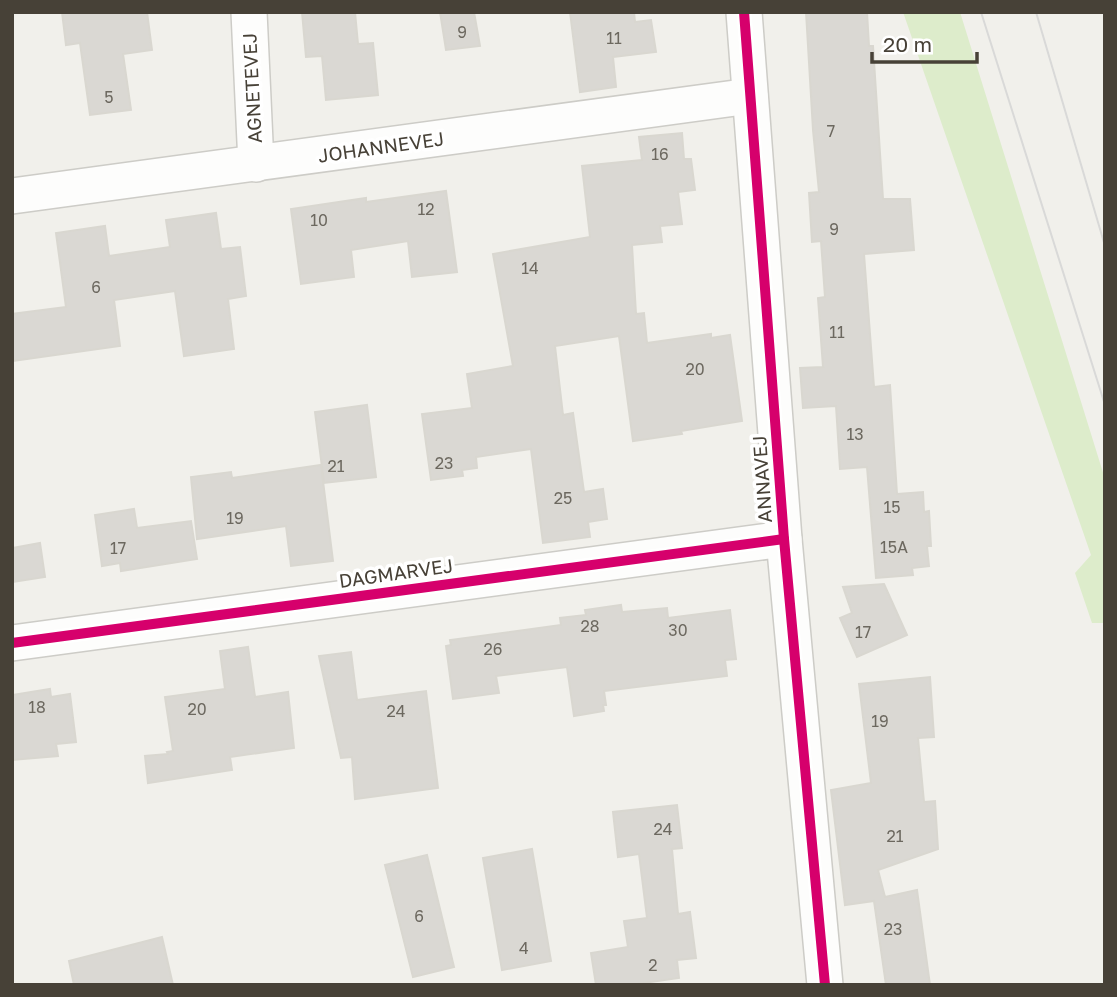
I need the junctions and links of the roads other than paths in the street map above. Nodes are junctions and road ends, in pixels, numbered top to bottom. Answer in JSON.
{"nodes":[{"id":1,"x":249,"y":12,"type":"edge"},
{"id":2,"x":744,"y":12,"type":"edge"},
{"id":3,"x":750,"y":96,"type":"junction"},
{"id":4,"x":256,"y":164,"type":"junction"},
{"id":5,"x":12,"y":196,"type":"edge"},
{"id":6,"x":784,"y":539,"type":"junction"},
{"id":7,"x":12,"y":643,"type":"edge"},
{"id":8,"x":824,"y":985,"type":"edge"}],
"edges":[{"from":1,"to":4,"type":"street","name":"AGNETEVEJ"},
{"from":2,"to":3,"type":"street","name":"ANNAVEJ"},
{"from":3,"to":4,"type":"street","name":"JOHANNEVEJ"},
{"from":3,"to":6,"type":"street","name":"ANNAVEJ"},
{"from":4,"to":5,"type":"street","name":"JOHANNEVEJ"},
{"from":6,"to":7,"type":"street","name":"DAGMARVEJ"},
{"from":6,"to":8,"type":"street","name":"ANNAVEJ"}]}
